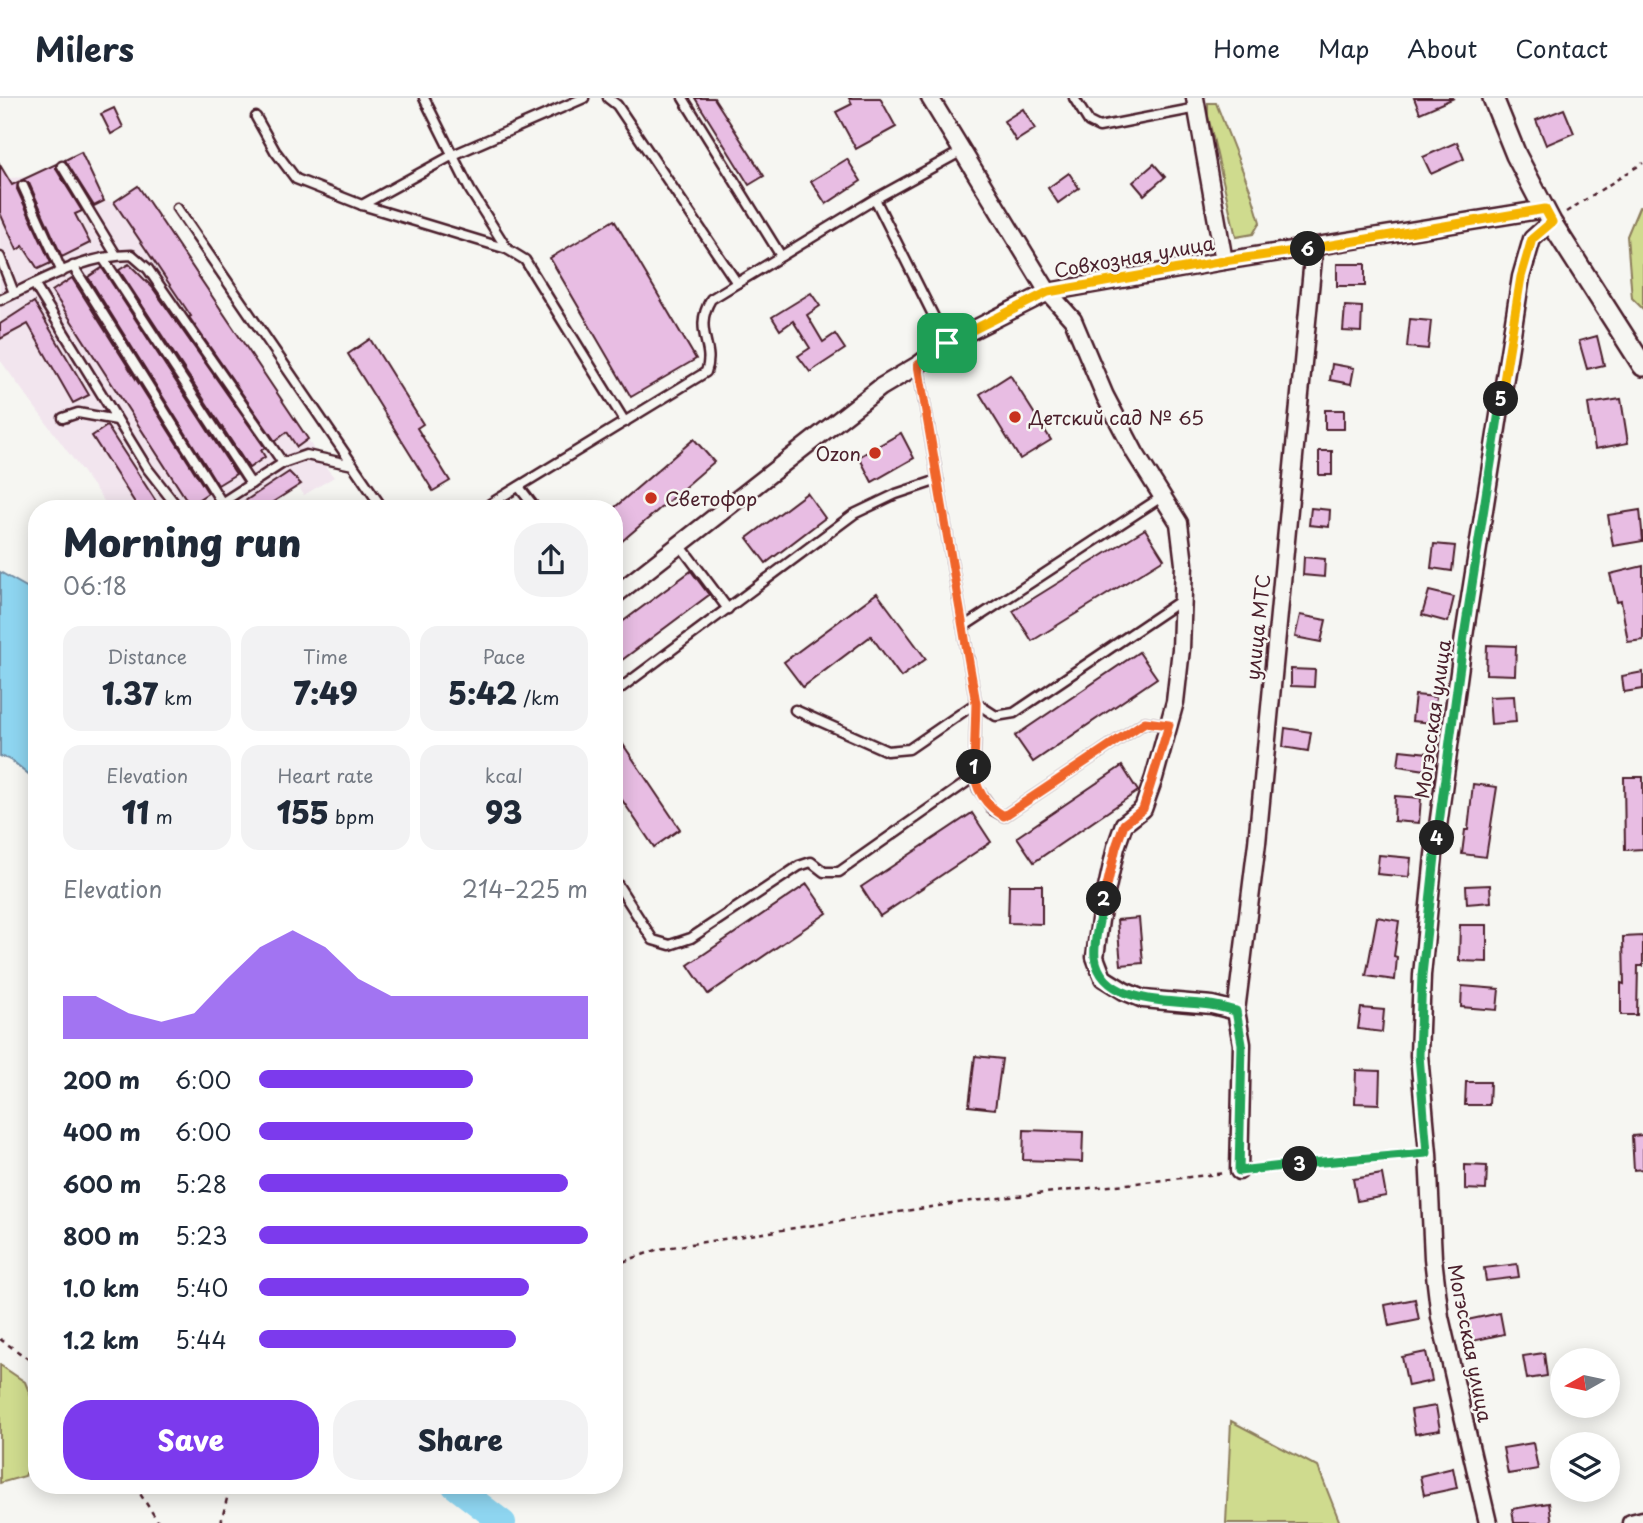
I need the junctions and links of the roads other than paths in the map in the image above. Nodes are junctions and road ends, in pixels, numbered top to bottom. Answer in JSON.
{"nodes":[{"id":1,"x":424,"y":98,"type":"edge"},
{"id":2,"x":584,"y":98,"type":"edge"},
{"id":3,"x":608,"y":98,"type":"edge"},
{"id":4,"x":683,"y":98,"type":"edge"},
{"id":5,"x":930,"y":98,"type":"edge"},
{"id":6,"x":1074,"y":98,"type":"edge"},
{"id":7,"x":1493,"y":98,"type":"edge"},
{"id":8,"x":1196,"y":103,"type":"edge"},
{"id":9,"x":256,"y":117,"type":"dead end"},
{"id":10,"x":962,"y":150,"type":"junction"},
{"id":11,"x":453,"y":155,"type":"junction"},
{"id":12,"x":62,"y":166,"type":"dead end"},
{"id":13,"x":23,"y":186,"type":"dead end"},
{"id":14,"x":875,"y":199,"type":"junction"},
{"id":15,"x":362,"y":205,"type":"junction"},
{"id":16,"x":177,"y":208,"type":"dead end"},
{"id":17,"x":1548,"y":215,"type":"junction"},
{"id":18,"x":507,"y":248,"type":"junction"},
{"id":19,"x":1314,"y":248,"type":"junction"},
{"id":20,"x":116,"y":255,"type":"junction"},
{"id":21,"x":781,"y":256,"type":"junction"},
{"id":22,"x":0,"y":257,"type":"edge"},
{"id":23,"x":103,"y":258,"type":"junction"},
{"id":24,"x":1224,"y":261,"type":"junction"},
{"id":25,"x":73,"y":266,"type":"junction"},
{"id":26,"x":62,"y":272,"type":"junction"},
{"id":27,"x":737,"y":283,"type":"junction"},
{"id":28,"x":34,"y":284,"type":"junction"},
{"id":29,"x":1048,"y":292,"type":"junction"},
{"id":30,"x":14,"y":293,"type":"junction"},
{"id":31,"x":0,"y":300,"type":"edge"},
{"id":32,"x":947,"y":343,"type":"junction"},
{"id":33,"x":918,"y":365,"type":"junction"},
{"id":34,"x":1643,"y":366,"type":"edge"},
{"id":35,"x":63,"y":418,"type":"dead end"},
{"id":36,"x":117,"y":420,"type":"junction"},
{"id":37,"x":625,"y":422,"type":"junction"},
{"id":38,"x":283,"y":463,"type":"junction"},
{"id":39,"x":353,"y":465,"type":"junction"},
{"id":40,"x":938,"y":480,"type":"junction"},
{"id":41,"x":251,"y":484,"type":"junction"},
{"id":42,"x":519,"y":487,"type":"junction"},
{"id":43,"x":1163,"y":496,"type":"junction"},
{"id":44,"x":172,"y":500,"type":"edge"},
{"id":45,"x":220,"y":500,"type":"edge"},
{"id":46,"x":227,"y":500,"type":"edge"},
{"id":47,"x":377,"y":500,"type":"edge"},
{"id":48,"x":497,"y":500,"type":"edge"},
{"id":49,"x":529,"y":500,"type":"edge"},
{"id":50,"x":680,"y":545,"type":"junction"},
{"id":51,"x":623,"y":589,"type":"edge"},
{"id":52,"x":1182,"y":599,"type":"junction"},
{"id":53,"x":728,"y":609,"type":"junction"},
{"id":54,"x":963,"y":627,"type":"junction"},
{"id":55,"x":623,"y":686,"type":"edge"},
{"id":56,"x":976,"y":703,"type":"junction"},
{"id":57,"x":795,"y":710,"type":"dead end"},
{"id":58,"x":1169,"y":725,"type":"junction"},
{"id":59,"x":974,"y":776,"type":"junction"},
{"id":60,"x":623,"y":893,"type":"edge"},
{"id":61,"x":1236,"y":1011,"type":"junction"},
{"id":62,"x":1239,"y":1171,"type":"road end"},
{"id":63,"x":1643,"y":1520,"type":"edge"},
{"id":64,"x":1488,"y":1523,"type":"edge"},
{"id":65,"x":1631,"y":1523,"type":"edge"}],
"edges":[{"from":1,"to":11,"type":"lane"},
{"from":2,"to":11,"type":"lane"},
{"from":3,"to":27,"type":"lane"},
{"from":4,"to":21,"type":"lane"},
{"from":5,"to":10,"type":"street"},
{"from":6,"to":8,"type":"lane"},
{"from":7,"to":17,"type":"street"},
{"from":8,"to":24,"type":"street"},
{"from":9,"to":15,"type":"lane"},
{"from":10,"to":14,"type":"lane"},
{"from":10,"to":29,"type":"street"},
{"from":11,"to":15,"type":"lane"},
{"from":11,"to":18,"type":"lane"},
{"from":12,"to":20,"type":"lane"},
{"from":13,"to":26,"type":"lane"},
{"from":14,"to":21,"type":"lane"},
{"from":14,"to":32,"type":"lane"},
{"from":15,"to":18,"type":"lane"},
{"from":16,"to":39,"type":"lane"},
{"from":17,"to":19,"type":"street","name":"Совхозная улица"},
{"from":17,"to":34,"type":"street"},
{"from":17,"to":64,"type":"street","name":"Могэсская улица"},
{"from":18,"to":37,"type":"lane"},
{"from":19,"to":24,"type":"street","name":"Совхозная улица"},
{"from":19,"to":61,"type":"street","name":"улица МТС"},
{"from":20,"to":23,"type":"lane"},
{"from":20,"to":38,"type":"lane"},
{"from":21,"to":27,"type":"lane"},
{"from":22,"to":30,"type":"lane"},
{"from":23,"to":25,"type":"lane"},
{"from":23,"to":41,"type":"lane"},
{"from":24,"to":29,"type":"street","name":"Совхозная улица"},
{"from":25,"to":26,"type":"lane"},
{"from":25,"to":45,"type":"lane"},
{"from":26,"to":28,"type":"lane"},
{"from":27,"to":37,"type":"lane"},
{"from":28,"to":30,"type":"lane"},
{"from":28,"to":36,"type":"lane"},
{"from":29,"to":32,"type":"street","name":"Совхозная улица"},
{"from":29,"to":43,"type":"street"},
{"from":30,"to":31,"type":"lane"},
{"from":32,"to":33,"type":"street","name":"Совхозная улица"},
{"from":33,"to":40,"type":"lane"},
{"from":33,"to":50,"type":"street","name":"Совхозная улица"},
{"from":35,"to":36,"type":"lane"},
{"from":36,"to":44,"type":"lane"},
{"from":37,"to":42,"type":"lane"},
{"from":38,"to":39,"type":"lane"},
{"from":38,"to":41,"type":"lane"},
{"from":39,"to":47,"type":"lane"},
{"from":40,"to":53,"type":"lane"},
{"from":40,"to":54,"type":"lane"},
{"from":41,"to":46,"type":"lane"},
{"from":42,"to":48,"type":"lane"},
{"from":42,"to":49,"type":"lane"},
{"from":43,"to":52,"type":"street"},
{"from":43,"to":54,"type":"lane"},
{"from":50,"to":51,"type":"street","name":"Совхозная улица"},
{"from":50,"to":53,"type":"lane"},
{"from":52,"to":56,"type":"lane"},
{"from":52,"to":58,"type":"street"},
{"from":53,"to":55,"type":"lane"},
{"from":54,"to":56,"type":"lane"},
{"from":56,"to":57,"type":"lane"},
{"from":56,"to":59,"type":"lane"},
{"from":58,"to":59,"type":"lane"},
{"from":58,"to":61,"type":"street"},
{"from":59,"to":60,"type":"lane"},
{"from":61,"to":62,"type":"street","name":"улица МТС"},
{"from":63,"to":65,"type":"street"}]}
